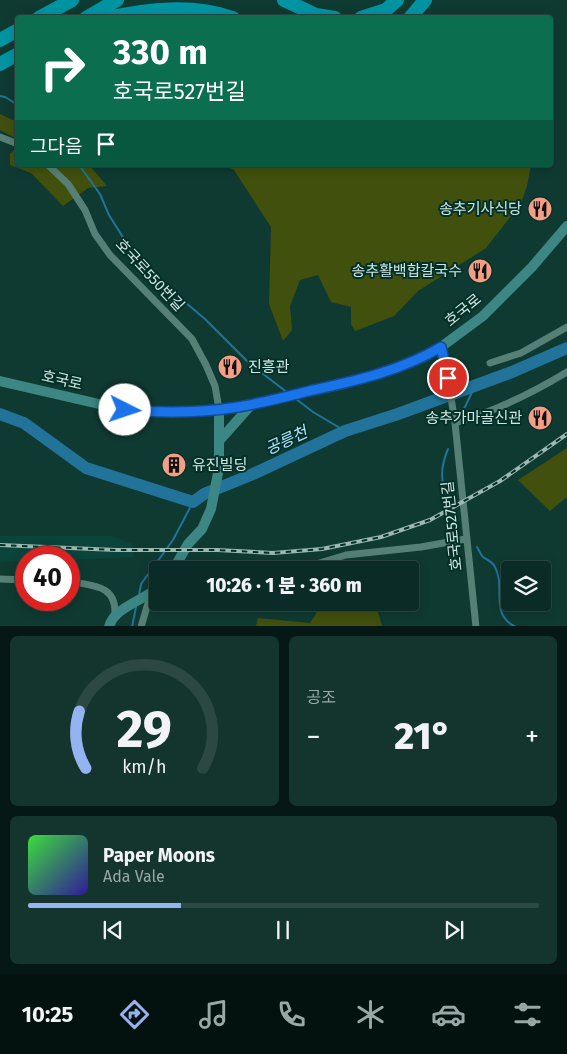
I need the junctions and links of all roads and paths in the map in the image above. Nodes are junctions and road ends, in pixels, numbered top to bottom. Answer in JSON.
{"nodes":[{"id":1,"x":117,"y":0,"type":"edge"},
{"id":2,"x":284,"y":0,"type":"edge"},
{"id":3,"x":397,"y":0,"type":"edge"},
{"id":4,"x":425,"y":0,"type":"edge"},
{"id":5,"x":70,"y":1,"type":"edge"},
{"id":6,"x":44,"y":15,"type":"edge"},
{"id":7,"x":91,"y":15,"type":"edge"},
{"id":8,"x":128,"y":15,"type":"edge"},
{"id":9,"x":225,"y":15,"type":"edge"},
{"id":10,"x":316,"y":15,"type":"edge"},
{"id":11,"x":370,"y":15,"type":"edge"},
{"id":12,"x":412,"y":15,"type":"edge"},
{"id":13,"x":15,"y":31,"type":"edge"},
{"id":14,"x":0,"y":40,"type":"edge"},
{"id":15,"x":15,"y":56,"type":"edge"},
{"id":16,"x":0,"y":64,"type":"edge"},
{"id":17,"x":0,"y":137,"type":"edge"},
{"id":18,"x":15,"y":143,"type":"edge"},
{"id":19,"x":50,"y":167,"type":"edge"},
{"id":20,"x":567,"y":226,"type":"edge"},
{"id":21,"x":567,"y":327,"type":"edge"},
{"id":22,"x":441,"y":347,"type":"junction"},
{"id":23,"x":490,"y":363,"type":"dead end"},
{"id":24,"x":567,"y":372,"type":"edge"},
{"id":25,"x":0,"y":381,"type":"edge"},
{"id":26,"x":251,"y":405,"type":"junction"},
{"id":27,"x":219,"y":409,"type":"junction"},
{"id":28,"x":455,"y":423,"type":"junction"},
{"id":29,"x":220,"y":440,"type":"junction"},
{"id":30,"x":466,"y":539,"type":"junction"},
{"id":31,"x":178,"y":561,"type":"edge"},
{"id":32,"x":326,"y":561,"type":"edge"},
{"id":33,"x":0,"y":579,"type":"edge"},
{"id":34,"x":15,"y":580,"type":"edge"},
{"id":35,"x":80,"y":584,"type":"edge"},
{"id":36,"x":149,"y":593,"type":"edge"},
{"id":37,"x":149,"y":605,"type":"edge"},
{"id":38,"x":117,"y":613,"type":"junction"},
{"id":39,"x":109,"y":626,"type":"edge"},
{"id":40,"x":142,"y":626,"type":"edge"},
{"id":41,"x":476,"y":626,"type":"edge"}],
"edges":[{"from":1,"to":7,"type":"highway"},
{"from":2,"to":10,"type":"highway"},
{"from":3,"to":11,"type":"highway"},
{"from":4,"to":12,"type":"highway"},
{"from":5,"to":6,"type":"highway"},
{"from":8,"to":9,"type":"highway"},
{"from":13,"to":14,"type":"highway"},
{"from":15,"to":16,"type":"highway"},
{"from":17,"to":18,"type":"street"},
{"from":19,"to":27,"type":"street","name":"호국로550번길"},
{"from":20,"to":22,"type":"street","name":"호국로"},
{"from":21,"to":23,"type":"street"},
{"from":22,"to":26,"type":"street","name":"호국로"},
{"from":22,"to":28,"type":"street","name":"호국로527번길"},
{"from":24,"to":28,"type":"street"},
{"from":25,"to":27,"type":"street","name":"호국로"},
{"from":26,"to":27,"type":"street","name":"호국로"},
{"from":26,"to":29,"type":"street"},
{"from":27,"to":29,"type":"street"},
{"from":28,"to":30,"type":"street","name":"호국로527번길"},
{"from":29,"to":31,"type":"street"},
{"from":30,"to":32,"type":"street"},
{"from":30,"to":41,"type":"street","name":"호국로527번길"},
{"from":33,"to":34,"type":"street"},
{"from":35,"to":38,"type":"street"},
{"from":36,"to":38,"type":"street"},
{"from":37,"to":40,"type":"street"},
{"from":38,"to":39,"type":"street"}]}
